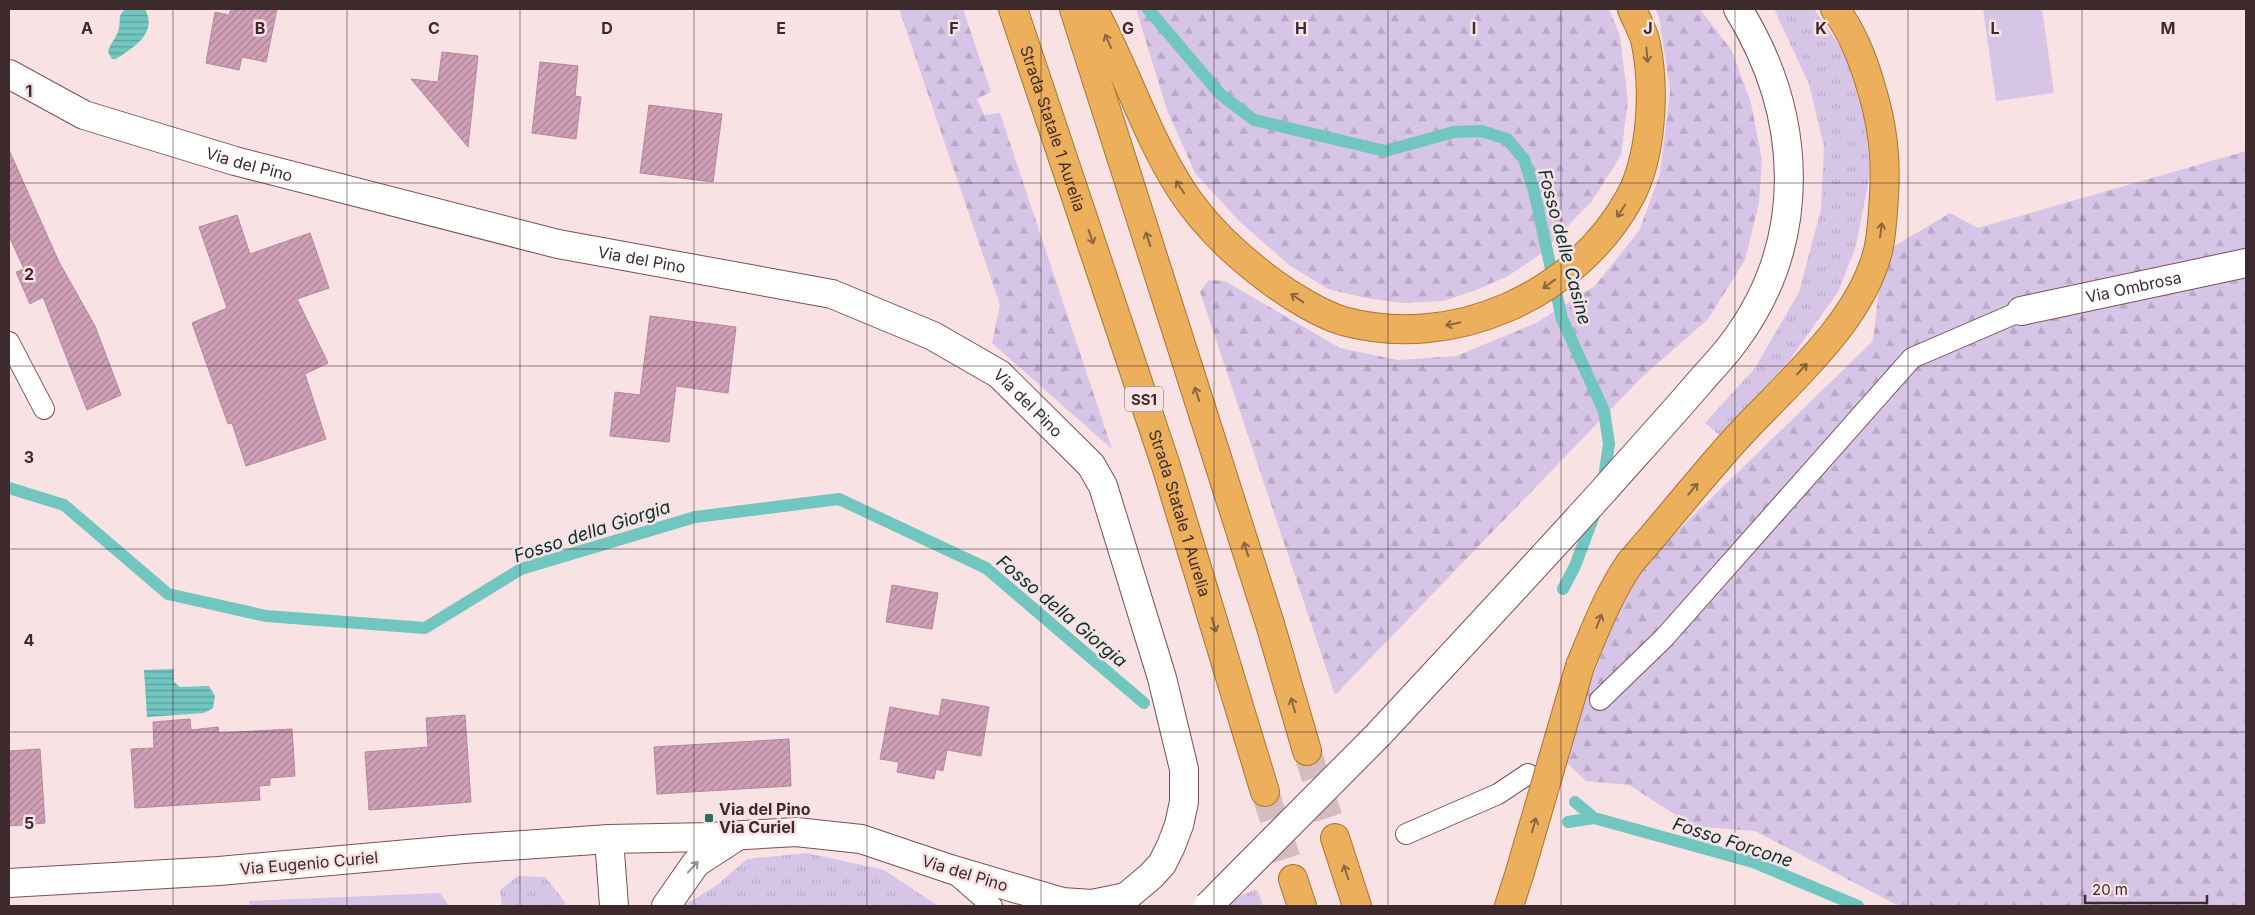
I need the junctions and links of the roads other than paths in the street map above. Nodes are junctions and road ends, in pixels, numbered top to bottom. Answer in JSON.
{"nodes":[{"id":1,"x":1013,"y":9,"type":"edge"},
{"id":2,"x":1074,"y":9,"type":"edge"},
{"id":3,"x":1093,"y":9,"type":"edge"},
{"id":4,"x":1632,"y":9,"type":"edge"},
{"id":5,"x":1738,"y":9,"type":"edge"},
{"id":6,"x":1835,"y":9,"type":"edge"},
{"id":7,"x":9,"y":74,"type":"edge"},
{"id":8,"x":2246,"y":263,"type":"edge"},
{"id":9,"x":2021,"y":311,"type":"joint"},
{"id":10,"x":9,"y":342,"type":"edge"},
{"id":11,"x":44,"y":408,"type":"dead end"},
{"id":12,"x":1600,"y":700,"type":"dead end"},
{"id":13,"x":1307,"y":752,"type":"tunnel mouth"},
{"id":14,"x":1528,"y":774,"type":"dead end"},
{"id":15,"x":1265,"y":792,"type":"tunnel mouth"},
{"id":16,"x":1406,"y":834,"type":"dead end"},
{"id":17,"x":739,"y":835,"type":"junction"},
{"id":18,"x":1335,"y":838,"type":"tunnel mouth"},
{"id":19,"x":609,"y":839,"type":"junction"},
{"id":20,"x":950,"y":870,"type":"junction"},
{"id":21,"x":1293,"y":879,"type":"tunnel mouth"},
{"id":22,"x":9,"y":883,"type":"edge"},
{"id":23,"x":614,"y":906,"type":"edge"},
{"id":24,"x":666,"y":906,"type":"edge"},
{"id":25,"x":992,"y":906,"type":"edge"},
{"id":26,"x":1208,"y":906,"type":"edge"},
{"id":27,"x":1302,"y":906,"type":"edge"},
{"id":28,"x":1357,"y":906,"type":"edge"},
{"id":29,"x":1509,"y":906,"type":"edge"}],
"edges":[{"from":1,"to":15,"type":"highway","name":"Strada Statale 1 Aurelia","number":"SS1","one_way":true},
{"from":13,"to":2,"type":"highway","one_way":true},
{"from":4,"to":3,"type":"highway","one_way":true},
{"from":5,"to":26,"type":"street","bridge":true},
{"from":29,"to":6,"type":"highway","one_way":true,"bridge":true},
{"from":7,"to":20,"type":"street","name":"Via del Pino"},
{"from":8,"to":9,"type":"street","name":"Via Ombrosa"},
{"from":9,"to":12,"type":"lane"},
{"from":10,"to":11,"type":"lane"},
{"from":14,"to":16,"type":"lane"},
{"from":17,"to":19,"type":"street","name":"Via del Pino"},
{"from":17,"to":20,"type":"street","name":"Via del Pino"},
{"from":24,"to":17,"type":"street","one_way":true},
{"from":28,"to":18,"type":"highway","one_way":true},
{"from":19,"to":22,"type":"street","name":"Via Eugenio Curiel"},
{"from":19,"to":23,"type":"street"},
{"from":20,"to":25,"type":"lane"},
{"from":21,"to":27,"type":"highway"}]}
